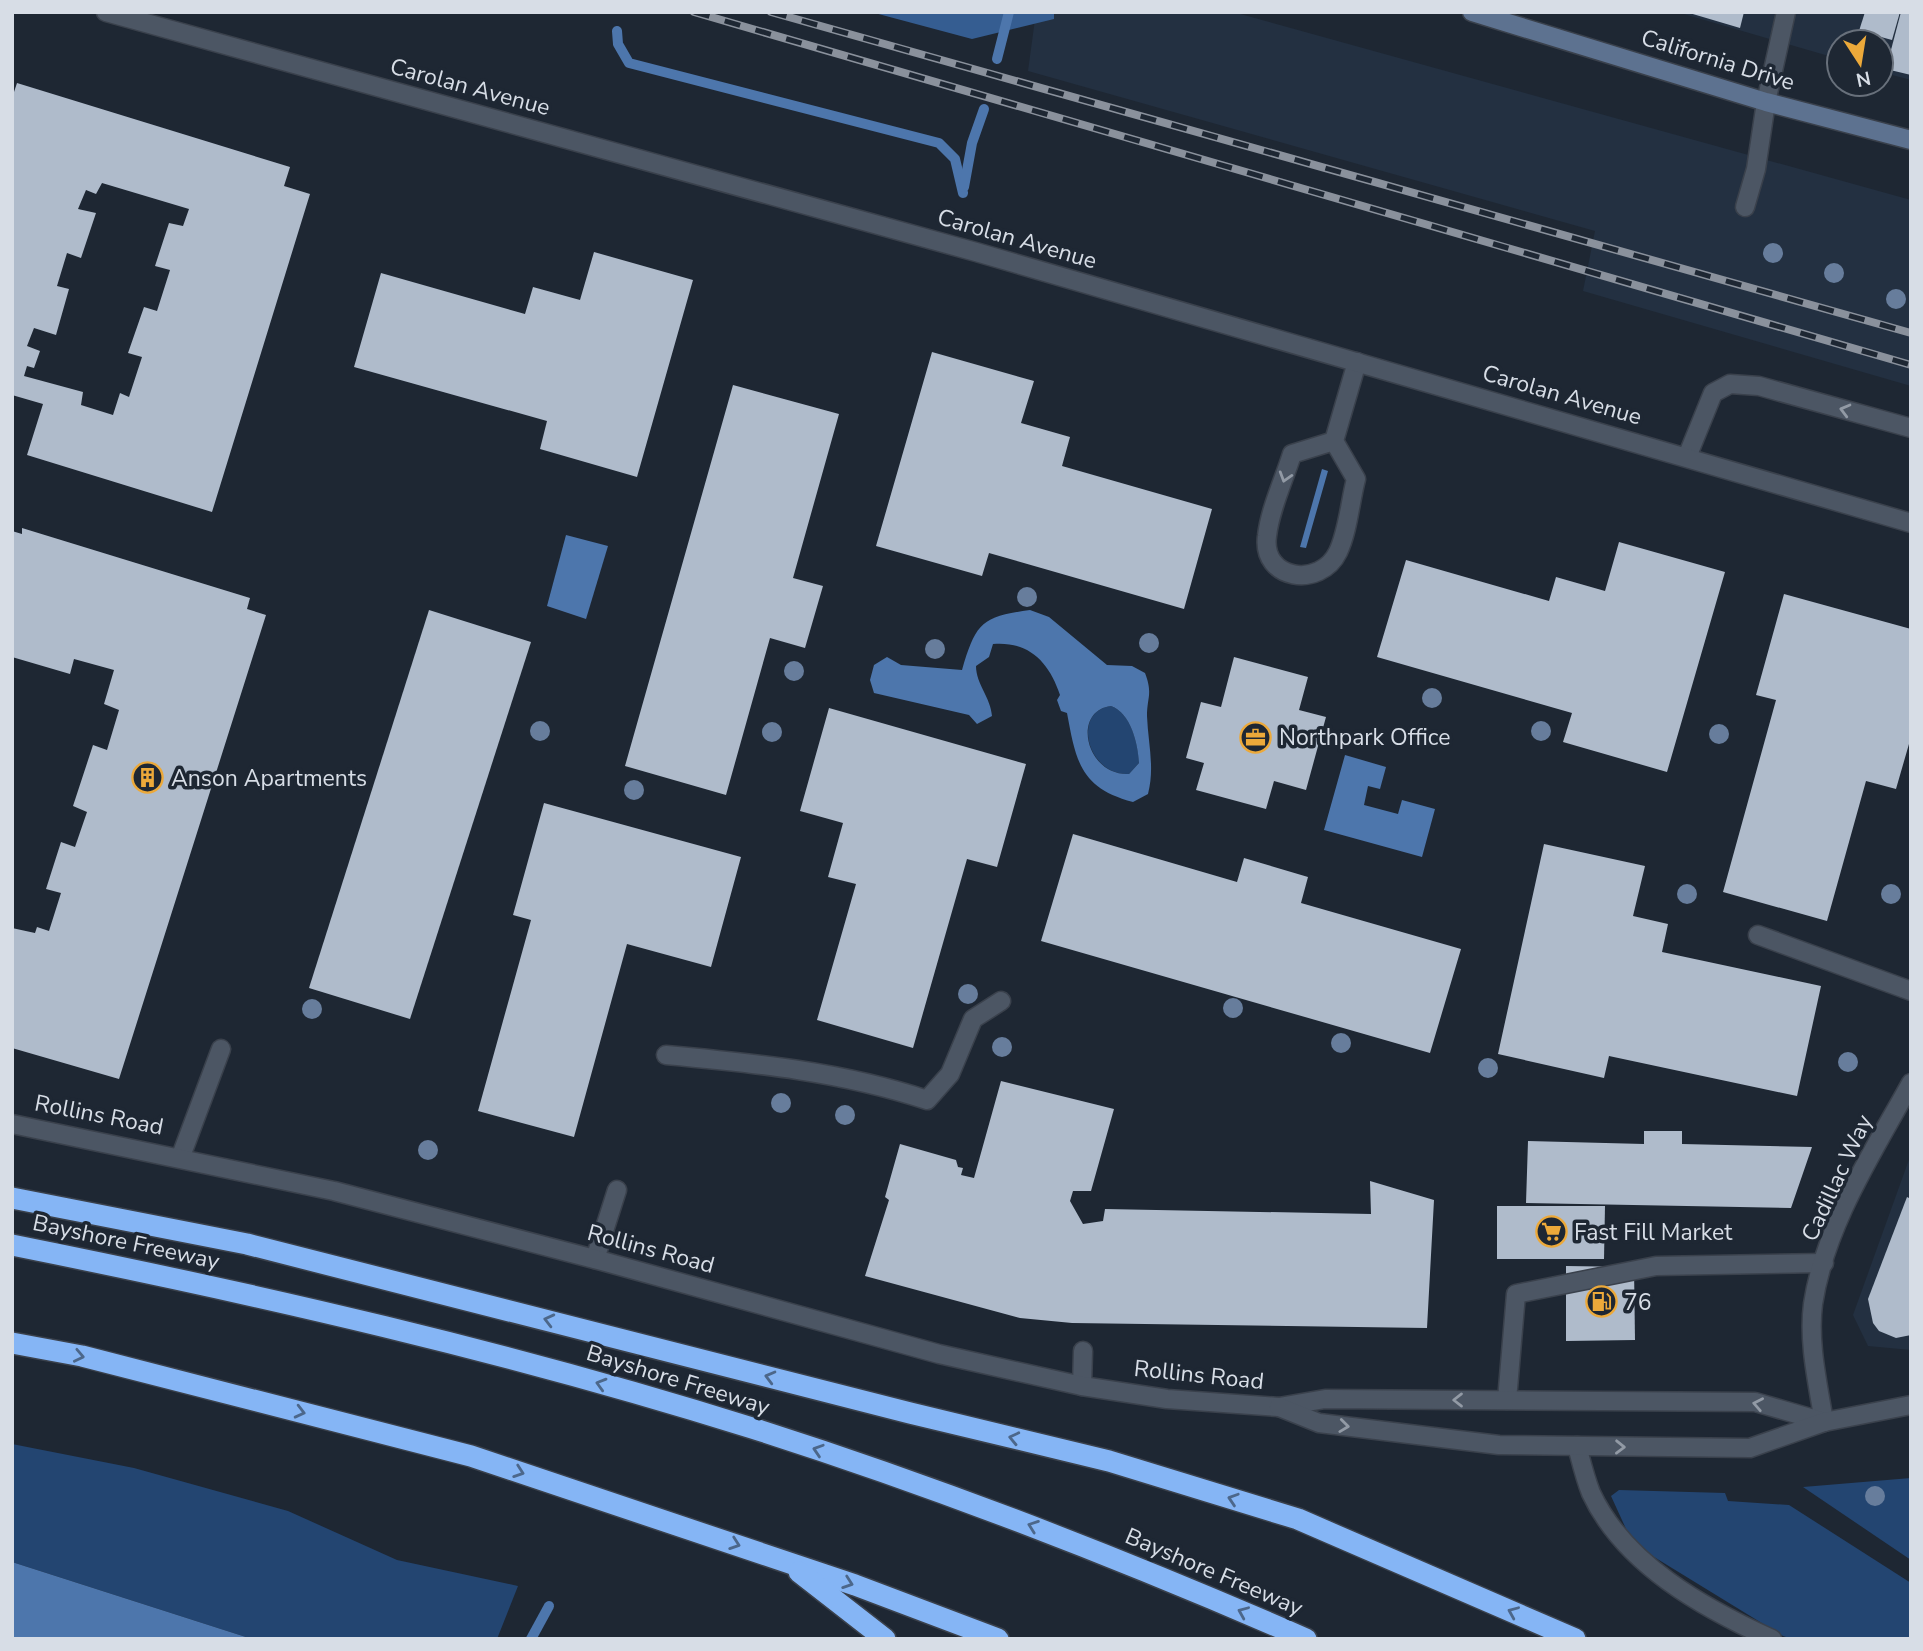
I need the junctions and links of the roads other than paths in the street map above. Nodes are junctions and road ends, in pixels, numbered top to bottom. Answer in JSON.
{"nodes":[{"id":1,"x":106,"y":12,"type":"edge"},
{"id":2,"x":1472,"y":12,"type":"edge"},
{"id":3,"x":1786,"y":12,"type":"edge"},
{"id":4,"x":1766,"y":102,"type":"junction"},
{"id":5,"x":1911,"y":140,"type":"edge"},
{"id":6,"x":1745,"y":207,"type":"dead end"},
{"id":7,"x":1357,"y":362,"type":"junction"},
{"id":8,"x":1911,"y":428,"type":"edge"},
{"id":9,"x":1334,"y":441,"type":"junction"},
{"id":10,"x":1687,"y":457,"type":"junction"},
{"id":11,"x":1911,"y":523,"type":"edge"},
{"id":12,"x":1758,"y":935,"type":"dead end"},
{"id":13,"x":1911,"y":991,"type":"edge"},
{"id":14,"x":1000,"y":1001,"type":"dead end"},
{"id":15,"x":221,"y":1049,"type":"dead end"},
{"id":16,"x":666,"y":1055,"type":"dead end"},
{"id":17,"x":1911,"y":1083,"type":"edge"},
{"id":18,"x":12,"y":1124,"type":"edge"},
{"id":19,"x":181,"y":1156,"type":"junction"},
{"id":20,"x":617,"y":1190,"type":"dead end"},
{"id":21,"x":12,"y":1198,"type":"edge"},
{"id":22,"x":12,"y":1245,"type":"edge"},
{"id":23,"x":595,"y":1259,"type":"junction"},
{"id":24,"x":1824,"y":1263,"type":"junction"},
{"id":25,"x":12,"y":1343,"type":"edge"},
{"id":26,"x":1083,"y":1351,"type":"dead end"},
{"id":27,"x":1082,"y":1386,"type":"junction"},
{"id":28,"x":1507,"y":1400,"type":"junction"},
{"id":29,"x":1911,"y":1405,"type":"edge"},
{"id":30,"x":1279,"y":1408,"type":"junction"},
{"id":31,"x":1824,"y":1422,"type":"junction"},
{"id":32,"x":1577,"y":1446,"type":"junction"},
{"id":33,"x":784,"y":1560,"type":"junction"},
{"id":34,"x":885,"y":1639,"type":"edge"},
{"id":35,"x":998,"y":1639,"type":"edge"},
{"id":36,"x":1306,"y":1639,"type":"edge"},
{"id":37,"x":1575,"y":1639,"type":"edge"},
{"id":38,"x":1772,"y":1639,"type":"edge"}],
"edges":[{"from":1,"to":7,"type":"street","name":"Carolan Avenue"},
{"from":2,"to":4,"type":"main road","name":"California Drive"},
{"from":3,"to":4,"type":"street"},
{"from":4,"to":5,"type":"main road","name":"California Drive"},
{"from":4,"to":6,"type":"street"},
{"from":7,"to":9,"type":"street"},
{"from":7,"to":10,"type":"street","name":"Carolan Avenue"},
{"from":8,"to":10,"type":"street","one_way":true},
{"from":9,"to":9,"type":"street","one_way":true},
{"from":10,"to":11,"type":"street","name":"Carolan Avenue"},
{"from":12,"to":13,"type":"street"},
{"from":14,"to":16,"type":"street"},
{"from":15,"to":19,"type":"street"},
{"from":17,"to":24,"type":"street","name":"Cadillac Way"},
{"from":18,"to":19,"type":"street","name":"Rollins Road"},
{"from":19,"to":23,"type":"street","name":"Rollins Road"},
{"from":20,"to":23,"type":"street"},
{"from":37,"to":21,"type":"highway","one_way":true},
{"from":36,"to":22,"type":"highway","name":"Bayshore Freeway","one_way":true},
{"from":23,"to":27,"type":"street","name":"Rollins Road"},
{"from":24,"to":28,"type":"street"},
{"from":24,"to":31,"type":"street","name":"Cadillac Way"},
{"from":25,"to":33,"type":"highway","one_way":true},
{"from":26,"to":27,"type":"street"},
{"from":27,"to":30,"type":"street","name":"Rollins Road"},
{"from":28,"to":30,"type":"street","name":"Rollins Road","one_way":true},
{"from":31,"to":28,"type":"street","name":"Rollins Road","one_way":true},
{"from":29,"to":31,"type":"street","name":"Rollins Road"},
{"from":30,"to":32,"type":"street","name":"Rollins Road","one_way":true},
{"from":32,"to":31,"type":"street","name":"Rollins Road","one_way":true},
{"from":32,"to":38,"type":"street"},
{"from":33,"to":34,"type":"highway"},
{"from":33,"to":35,"type":"highway","one_way":true}]}
